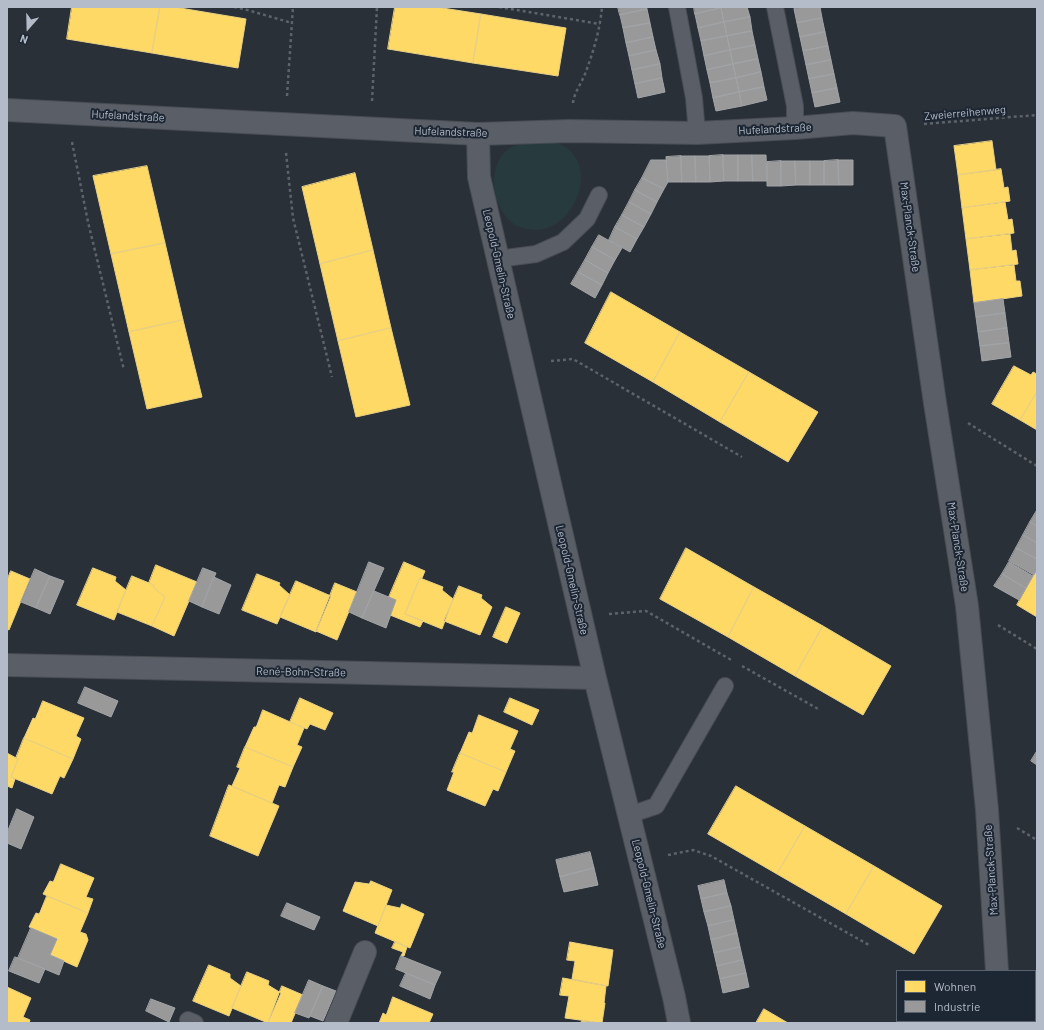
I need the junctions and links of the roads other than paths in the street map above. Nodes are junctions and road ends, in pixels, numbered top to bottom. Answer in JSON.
{"nodes":[{"id":1,"x":677,"y":7,"type":"edge"},
{"id":2,"x":775,"y":7,"type":"edge"},
{"id":3,"x":7,"y":110,"type":"edge"},
{"id":4,"x":895,"y":126,"type":"joint"},
{"id":5,"x":795,"y":128,"type":"junction"},
{"id":6,"x":697,"y":133,"type":"junction"},
{"id":7,"x":478,"y":134,"type":"junction"},
{"id":8,"x":598,"y":195,"type":"dead end"},
{"id":9,"x":498,"y":259,"type":"junction"},
{"id":10,"x":7,"y":666,"type":"edge"},
{"id":11,"x":595,"y":678,"type":"junction"},
{"id":12,"x":725,"y":686,"type":"dead end"},
{"id":13,"x":629,"y":815,"type":"junction"},
{"id":14,"x":365,"y":952,"type":"dead end"},
{"id":15,"x":997,"y":970,"type":"edge"},
{"id":16,"x":336,"y":1023,"type":"edge"},
{"id":17,"x":679,"y":1023,"type":"edge"}],
"edges":[{"from":1,"to":6,"type":"lane"},
{"from":2,"to":5,"type":"lane"},
{"from":3,"to":7,"type":"street","name":"Hufelandstraße"},
{"from":4,"to":5,"type":"street","name":"Hufelandstraße"},
{"from":4,"to":15,"type":"street","name":"Max-Planck-Straße"},
{"from":5,"to":6,"type":"street","name":"Hufelandstraße"},
{"from":6,"to":7,"type":"street","name":"Hufelandstraße"},
{"from":7,"to":9,"type":"street","name":"Leopold-Gmelin-Straße"},
{"from":8,"to":9,"type":"lane"},
{"from":9,"to":11,"type":"street","name":"Leopold-Gmelin-Straße"},
{"from":10,"to":11,"type":"street","name":"René-Bohn-Straße"},
{"from":11,"to":13,"type":"street","name":"Leopold-Gmelin-Straße"},
{"from":12,"to":13,"type":"lane"},
{"from":13,"to":17,"type":"street","name":"Leopold-Gmelin-Straße"},
{"from":14,"to":16,"type":"street"}]}
